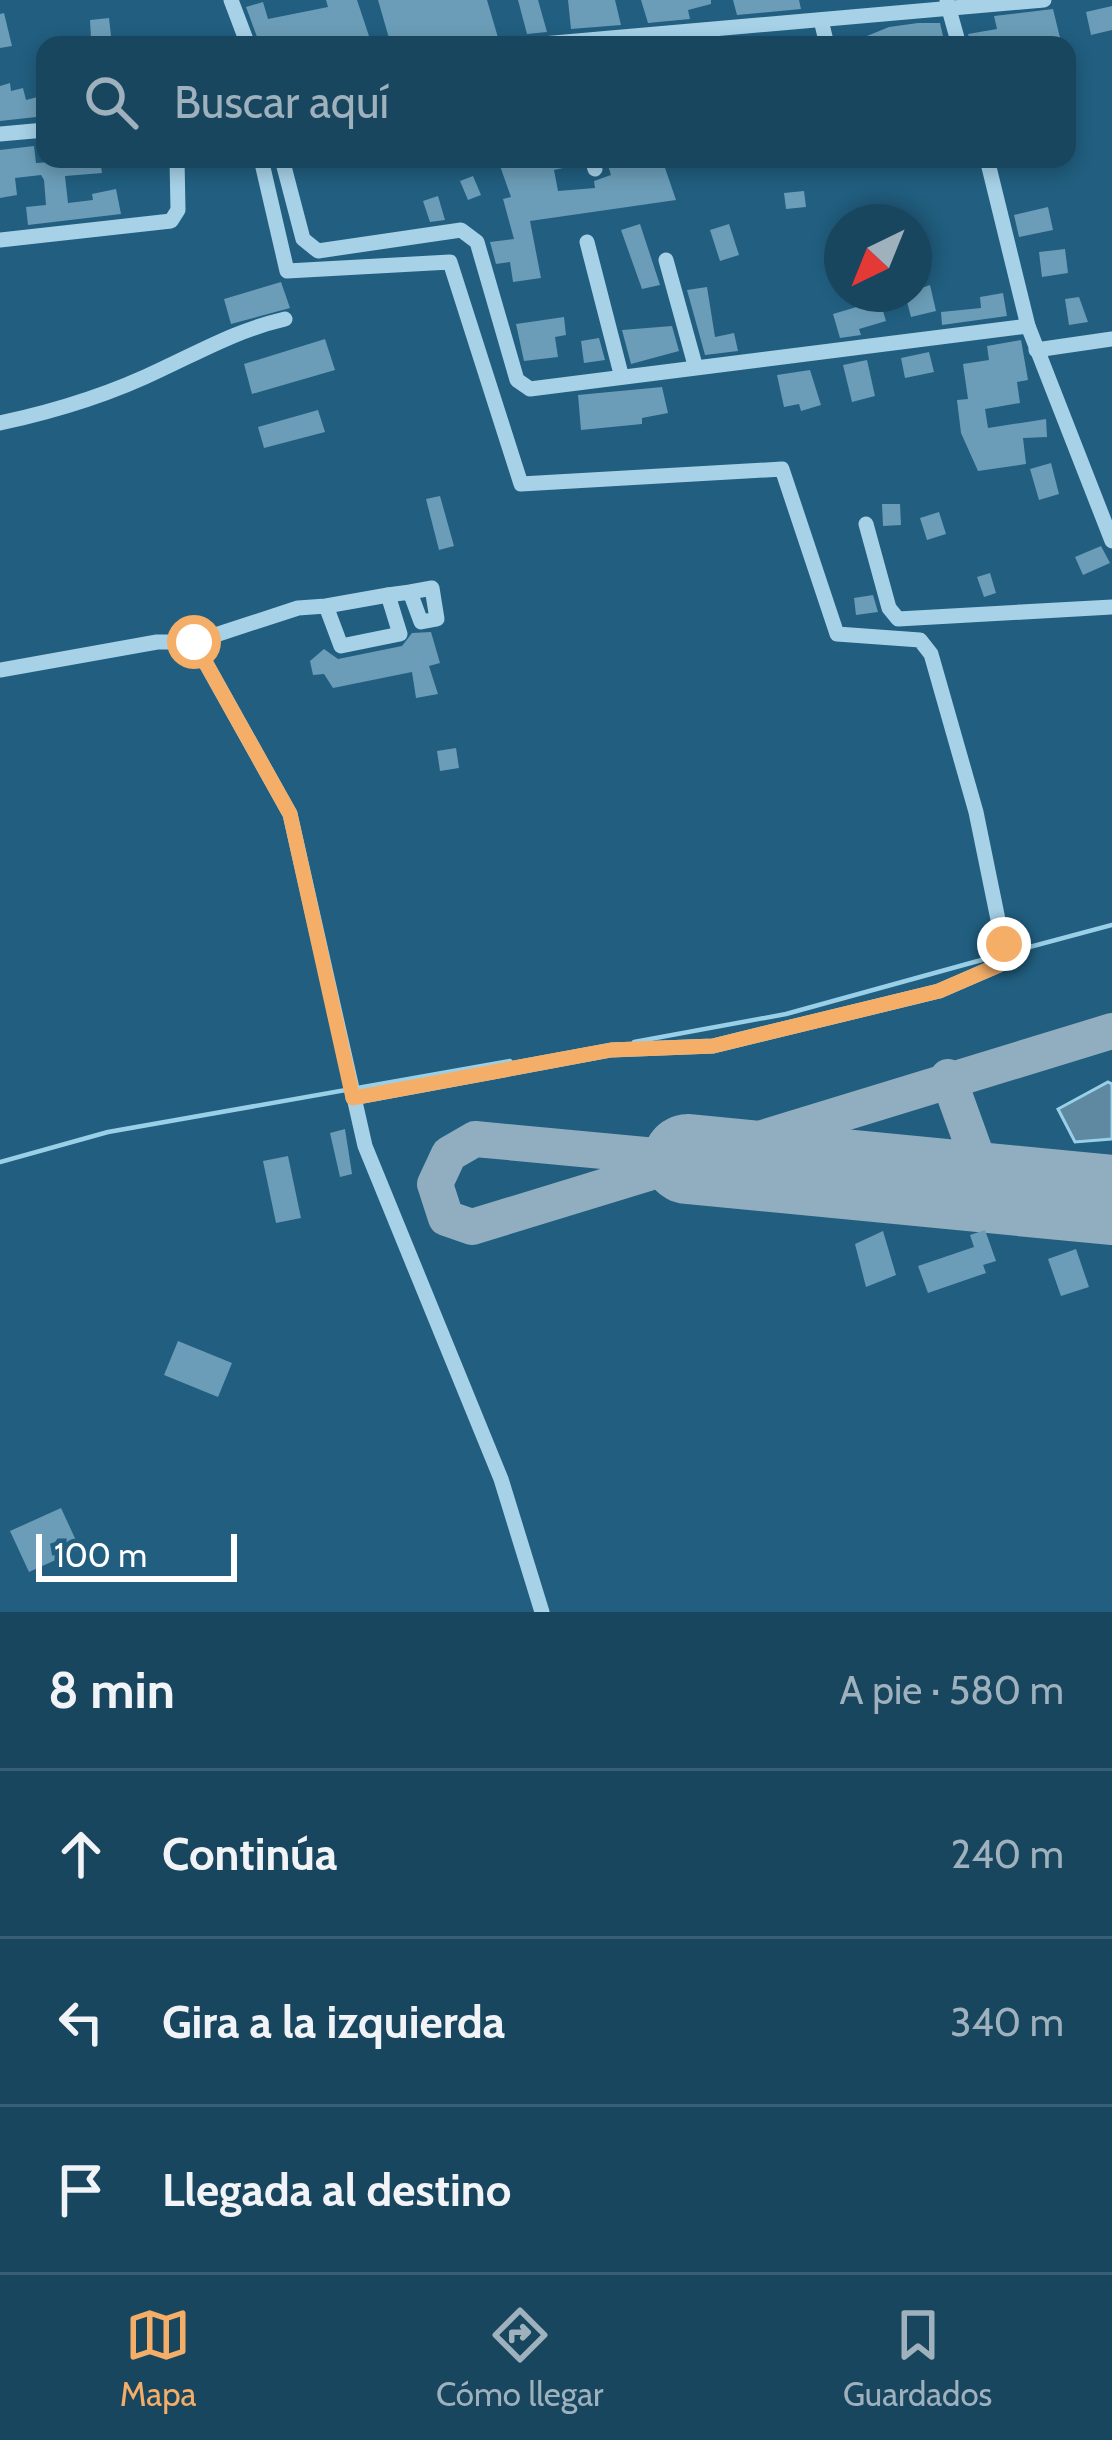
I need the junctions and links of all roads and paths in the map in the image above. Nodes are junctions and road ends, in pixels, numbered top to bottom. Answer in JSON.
{"nodes":[{"id":1,"x":231,"y":0,"type":"edge"},
{"id":2,"x":1044,"y":0,"type":"edge"},
{"id":3,"x":949,"y":5,"type":"edge"},
{"id":4,"x":821,"y":20,"type":"junction"},
{"id":5,"x":245,"y":36,"type":"edge"},
{"id":6,"x":705,"y":36,"type":"edge"},
{"id":7,"x":825,"y":36,"type":"edge"},
{"id":8,"x":957,"y":36,"type":"edge"},
{"id":9,"x":36,"y":131,"type":"edge"},
{"id":10,"x":0,"y":134,"type":"edge"},
{"id":11,"x":177,"y":168,"type":"edge"},
{"id":12,"x":263,"y":168,"type":"edge"},
{"id":13,"x":284,"y":168,"type":"edge"},
{"id":14,"x":989,"y":168,"type":"edge"},
{"id":15,"x":0,"y":240,"type":"edge"},
{"id":16,"x":586,"y":242,"type":"dead end"},
{"id":17,"x":666,"y":260,"type":"dead end"},
{"id":18,"x":285,"y":319,"type":"dead end"},
{"id":19,"x":1028,"y":326,"type":"junction"},
{"id":20,"x":1112,"y":338,"type":"edge"},
{"id":21,"x":1036,"y":350,"type":"junction"},
{"id":22,"x":695,"y":365,"type":"junction"},
{"id":23,"x":621,"y":374,"type":"junction"},
{"id":24,"x":0,"y":422,"type":"edge"},
{"id":25,"x":866,"y":524,"type":"dead end"},
{"id":26,"x":1112,"y":541,"type":"edge"},
{"id":27,"x":410,"y":592,"type":"dead end"},
{"id":28,"x":388,"y":595,"type":"junction"},
{"id":29,"x":326,"y":606,"type":"junction"},
{"id":30,"x":1112,"y":607,"type":"edge"},
{"id":31,"x":194,"y":642,"type":"junction"},
{"id":32,"x":0,"y":670,"type":"edge"},
{"id":33,"x":352,"y":1092,"type":"junction"},
{"id":34,"x":542,"y":1612,"type":"edge"}],
"edges":[{"from":1,"to":5,"type":"street"},
{"from":2,"to":3,"type":"street"},
{"from":3,"to":4,"type":"street"},
{"from":3,"to":8,"type":"street"},
{"from":4,"to":6,"type":"street"},
{"from":4,"to":7,"type":"street"},
{"from":9,"to":10,"type":"street"},
{"from":11,"to":15,"type":"street"},
{"from":12,"to":33,"type":"street"},
{"from":13,"to":23,"type":"street"},
{"from":14,"to":19,"type":"street"},
{"from":16,"to":23,"type":"street"},
{"from":17,"to":22,"type":"street"},
{"from":18,"to":24,"type":"street"},
{"from":19,"to":21,"type":"street"},
{"from":19,"to":22,"type":"street"},
{"from":20,"to":21,"type":"street"},
{"from":21,"to":26,"type":"street"},
{"from":22,"to":23,"type":"street"},
{"from":25,"to":30,"type":"street"},
{"from":27,"to":28,"type":"street"},
{"from":28,"to":29,"type":"street"},
{"from":28,"to":29,"type":"street"},
{"from":29,"to":31,"type":"street"},
{"from":31,"to":32,"type":"street"},
{"from":31,"to":33,"type":"street"},
{"from":33,"to":34,"type":"street"}]}
